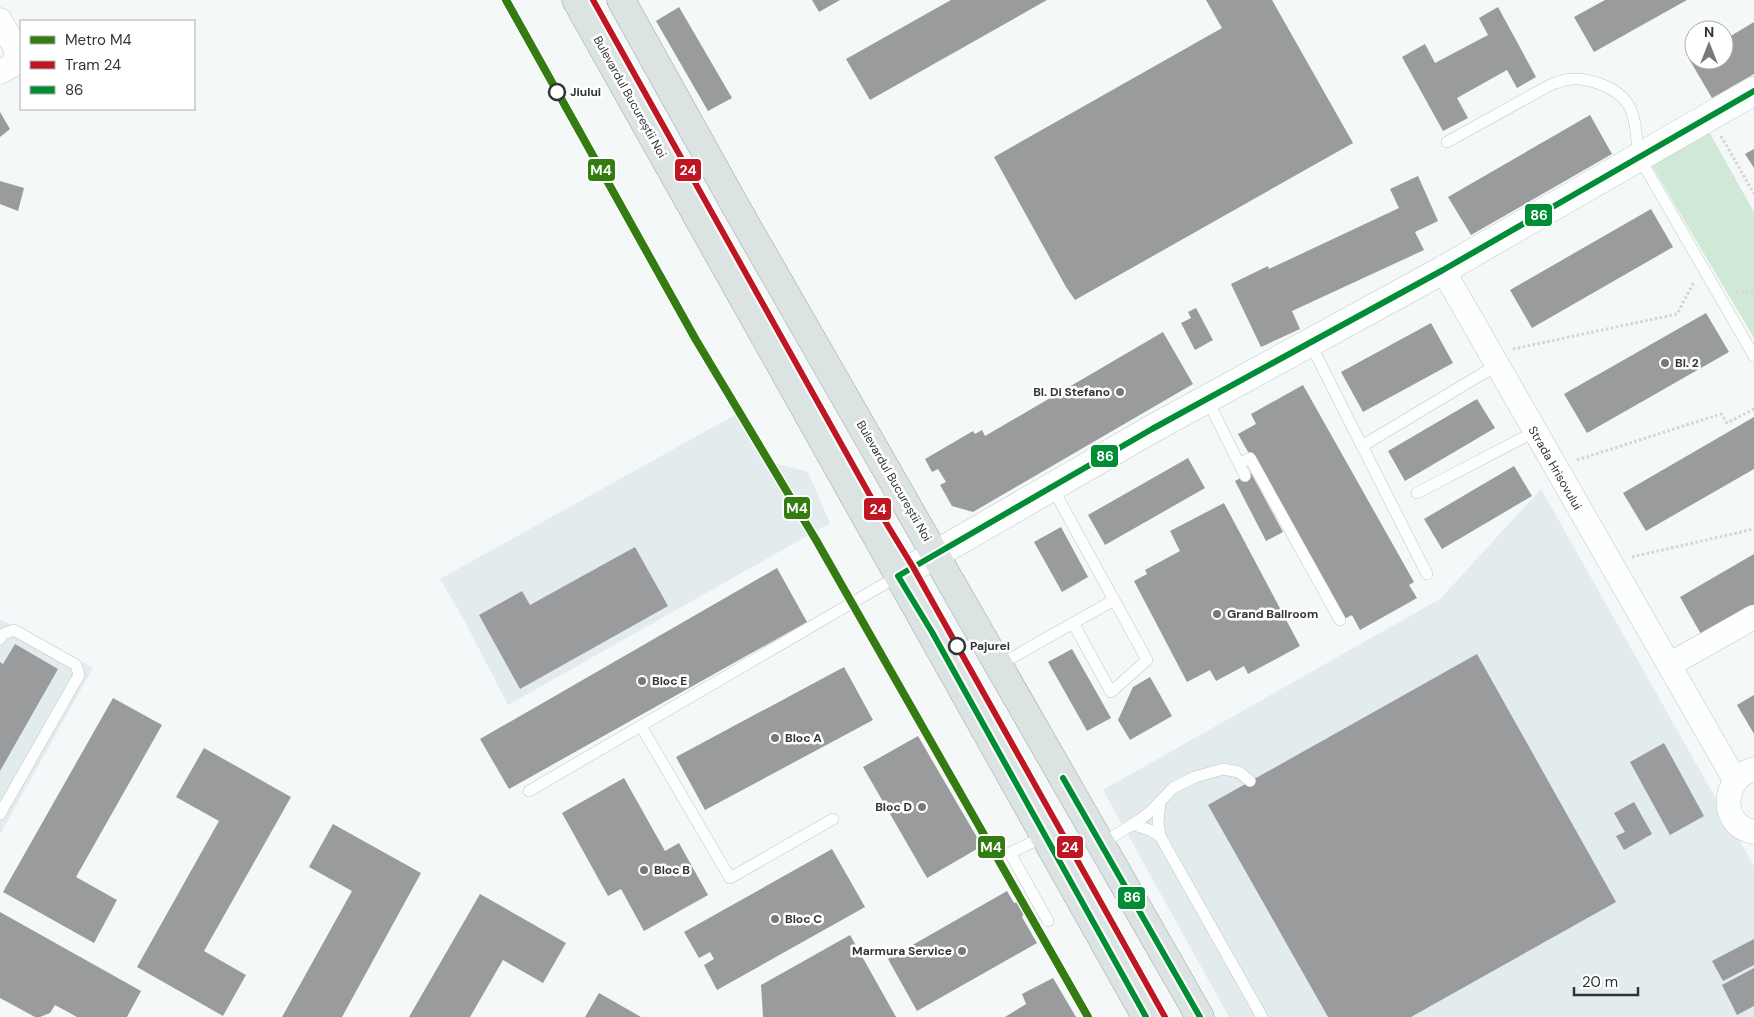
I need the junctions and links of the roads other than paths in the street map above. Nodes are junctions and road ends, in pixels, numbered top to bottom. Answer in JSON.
{"nodes":[{"id":1,"x":576,"y":0,"type":"edge"},
{"id":2,"x":621,"y":0,"type":"edge"},
{"id":3,"x":0,"y":20,"type":"edge"},
{"id":4,"x":8,"y":65,"type":"edge"},
{"id":5,"x":1754,"y":91,"type":"edge"},
{"id":6,"x":1448,"y":142,"type":"dead end"},
{"id":7,"x":1639,"y":157,"type":"junction"},
{"id":8,"x":736,"y":207,"type":"junction"},
{"id":9,"x":700,"y":221,"type":"junction"},
{"id":10,"x":1443,"y":270,"type":"junction"},
{"id":11,"x":1309,"y":342,"type":"junction"},
{"id":12,"x":1754,"y":356,"type":"edge"},
{"id":13,"x":1494,"y":360,"type":"junction"},
{"id":14,"x":1207,"y":399,"type":"junction"},
{"id":15,"x":1534,"y":432,"type":"junction"},
{"id":16,"x":1362,"y":446,"type":"junction"},
{"id":17,"x":1239,"y":464,"type":"junction"},
{"id":18,"x":1245,"y":476,"type":"dead end"},
{"id":19,"x":1052,"y":487,"type":"junction"},
{"id":20,"x":1417,"y":493,"type":"dead end"},
{"id":21,"x":935,"y":554,"type":"junction"},
{"id":22,"x":1426,"y":574,"type":"dead end"},
{"id":23,"x":898,"y":576,"type":"junction"},
{"id":24,"x":1114,"y":600,"type":"junction"},
{"id":25,"x":1754,"y":616,"type":"edge"},
{"id":26,"x":1340,"y":620,"type":"dead end"},
{"id":27,"x":1073,"y":623,"type":"junction"},
{"id":28,"x":0,"y":639,"type":"edge"},
{"id":29,"x":999,"y":665,"type":"junction"},
{"id":30,"x":1669,"y":665,"type":"junction"},
{"id":31,"x":641,"y":726,"type":"junction"},
{"id":32,"x":1744,"y":774,"type":"edge"},
{"id":33,"x":1250,"y":781,"type":"dead end"},
{"id":34,"x":529,"y":791,"type":"dead end"},
{"id":35,"x":1160,"y":802,"type":"junction"},
{"id":36,"x":0,"y":814,"type":"edge"},
{"id":37,"x":833,"y":819,"type":"dead end"},
{"id":38,"x":1132,"y":824,"type":"junction"},
{"id":39,"x":1754,"y":832,"type":"edge"},
{"id":40,"x":1045,"y":836,"type":"junction"},
{"id":41,"x":1160,"y":836,"type":"junction"},
{"id":42,"x":1101,"y":844,"type":"junction"},
{"id":43,"x":1048,"y":920,"type":"dead end"},
{"id":44,"x":1146,"y":1017,"type":"edge"},
{"id":45,"x":1200,"y":1017,"type":"edge"},
{"id":46,"x":1262,"y":1017,"type":"edge"}],
"edges":[{"from":1,"to":9,"type":"main road","name":"Bulevardul Bucureștii Noi"},
{"from":2,"to":8,"type":"main road","name":"Bulevardul Bucureștii Noi"},
{"from":3,"to":4,"type":"street"},
{"from":5,"to":7,"type":"street"},
{"from":6,"to":7,"type":"lane"},
{"from":7,"to":10,"type":"street"},
{"from":7,"to":12,"type":"lane"},
{"from":8,"to":9,"type":"main road"},
{"from":8,"to":21,"type":"main road","name":"Bulevardul Bucureștii Noi"},
{"from":9,"to":23,"type":"main road","name":"Bulevardul Bucureștii Noi"},
{"from":10,"to":11,"type":"street"},
{"from":10,"to":13,"type":"street","name":"Strada Hrisovului"},
{"from":11,"to":14,"type":"street"},
{"from":11,"to":16,"type":"lane"},
{"from":13,"to":15,"type":"street","name":"Strada Hrisovului"},
{"from":13,"to":16,"type":"lane"},
{"from":14,"to":17,"type":"lane"},
{"from":14,"to":19,"type":"street"},
{"from":15,"to":20,"type":"lane"},
{"from":15,"to":30,"type":"street","name":"Strada Hrisovului"},
{"from":16,"to":22,"type":"lane"},
{"from":17,"to":18,"type":"lane"},
{"from":17,"to":26,"type":"lane"},
{"from":19,"to":21,"type":"street"},
{"from":19,"to":24,"type":"lane"},
{"from":21,"to":23,"type":"street"},
{"from":21,"to":29,"type":"main road","name":"Bulevardul Bucureștii Noi"},
{"from":23,"to":31,"type":"lane"},
{"from":23,"to":40,"type":"main road","name":"Bulevardul Bucureștii Noi"},
{"from":24,"to":27,"type":"lane"},
{"from":24,"to":27,"type":"lane"},
{"from":25,"to":30,"type":"street"},
{"from":27,"to":29,"type":"lane"},
{"from":28,"to":36,"type":"lane"},
{"from":29,"to":42,"type":"main road","name":"Bulevardul Bucureștii Noi"},
{"from":30,"to":32,"type":"street","name":"Strada Hrisovului"},
{"from":31,"to":34,"type":"lane"},
{"from":31,"to":37,"type":"lane"},
{"from":32,"to":39,"type":"street"},
{"from":33,"to":35,"type":"lane"},
{"from":35,"to":38,"type":"lane"},
{"from":35,"to":41,"type":"lane"},
{"from":38,"to":41,"type":"lane"},
{"from":38,"to":42,"type":"lane"},
{"from":40,"to":43,"type":"lane"},
{"from":40,"to":44,"type":"main road","name":"Bulevardul Bucureștii Noi"},
{"from":41,"to":46,"type":"lane"},
{"from":42,"to":45,"type":"main road","name":"Bulevardul Bucureștii Noi"}]}
